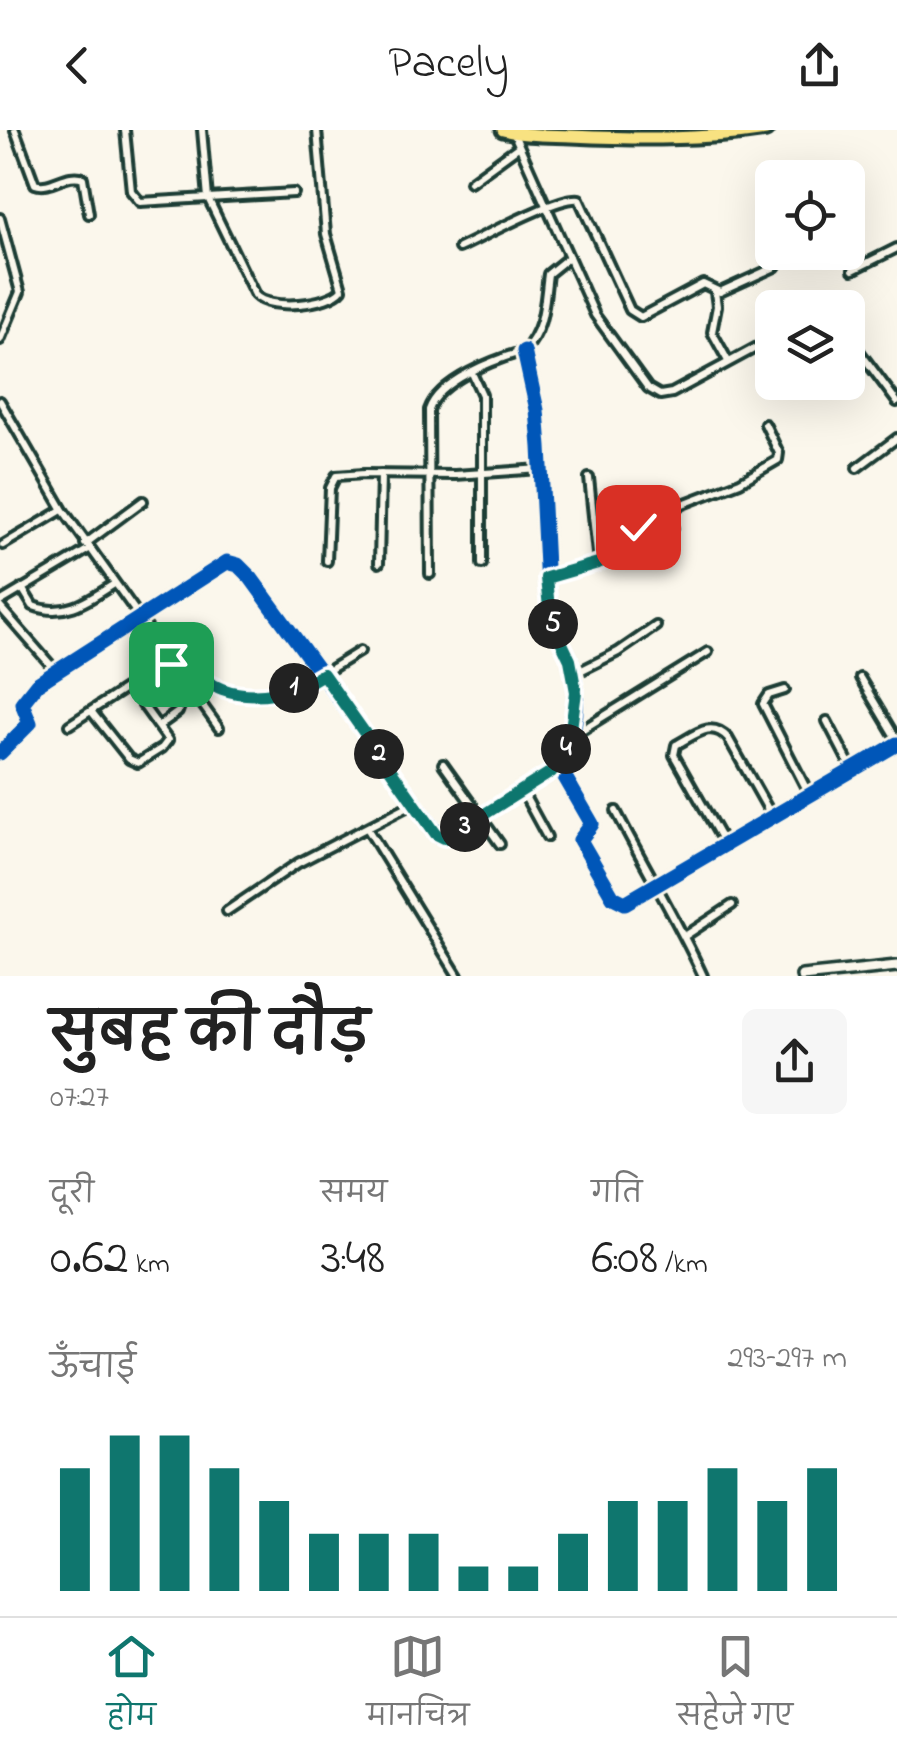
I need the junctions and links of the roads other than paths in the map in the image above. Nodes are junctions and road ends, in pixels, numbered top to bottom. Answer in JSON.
{"nodes":[{"id":1,"x":15,"y":130,"type":"edge"},
{"id":2,"x":125,"y":130,"type":"edge"},
{"id":3,"x":202,"y":130,"type":"edge"},
{"id":4,"x":316,"y":130,"type":"edge"},
{"id":5,"x":766,"y":130,"type":"edge"},
{"id":6,"x":508,"y":131,"type":"edge"},
{"id":7,"x":518,"y":147,"type":"junction"},
{"id":8,"x":470,"y":182,"type":"dead end"},
{"id":9,"x":294,"y":193,"type":"dead end"},
{"id":10,"x":208,"y":198,"type":"junction"},
{"id":11,"x":547,"y":208,"type":"junction"},
{"id":12,"x":89,"y":214,"type":"dead end"},
{"id":13,"x":0,"y":218,"type":"edge"},
{"id":14,"x":458,"y":248,"type":"dead end"},
{"id":15,"x":897,"y":248,"type":"edge"},
{"id":16,"x":569,"y":258,"type":"junction"},
{"id":17,"x":865,"y":264,"type":"edge"},
{"id":18,"x":768,"y":270,"type":"edge"},
{"id":19,"x":715,"y":292,"type":"junction"},
{"id":20,"x":0,"y":340,"type":"edge"},
{"id":21,"x":755,"y":347,"type":"edge"},
{"id":22,"x":524,"y":351,"type":"junction"},
{"id":23,"x":865,"y":359,"type":"edge"},
{"id":24,"x":728,"y":360,"type":"junction"},
{"id":25,"x":472,"y":373,"type":"junction"},
{"id":26,"x":0,"y":401,"type":"edge"},
{"id":27,"x":897,"y":402,"type":"edge"},
{"id":28,"x":765,"y":424,"type":"dead end"},
{"id":29,"x":897,"y":438,"type":"edge"},
{"id":30,"x":541,"y":468,"type":"junction"},
{"id":31,"x":857,"y":468,"type":"dead end"},
{"id":32,"x":482,"y":473,"type":"junction"},
{"id":33,"x":381,"y":474,"type":"junction"},
{"id":34,"x":430,"y":475,"type":"junction"},
{"id":35,"x":588,"y":478,"type":"dead end"},
{"id":36,"x":144,"y":501,"type":"dead end"},
{"id":37,"x":62,"y":510,"type":"junction"},
{"id":38,"x":673,"y":528,"type":"dead end"},
{"id":39,"x":3,"y":546,"type":"dead end"},
{"id":40,"x":87,"y":546,"type":"junction"},
{"id":41,"x":635,"y":546,"type":"junction"},
{"id":42,"x":327,"y":561,"type":"dead end"},
{"id":43,"x":598,"y":563,"type":"junction"},
{"id":44,"x":380,"y":564,"type":"dead end"},
{"id":45,"x":482,"y":564,"type":"dead end"},
{"id":46,"x":430,"y":574,"type":"dead end"},
{"id":47,"x":546,"y":578,"type":"junction"},
{"id":48,"x":114,"y":584,"type":"junction"},
{"id":49,"x":22,"y":588,"type":"junction"},
{"id":50,"x":0,"y":604,"type":"edge"},
{"id":51,"x":139,"y":618,"type":"junction"},
{"id":52,"x":656,"y":626,"type":"dead end"},
{"id":53,"x":360,"y":651,"type":"dead end"},
{"id":54,"x":708,"y":652,"type":"dead end"},
{"id":55,"x":171,"y":664,"type":"junction"},
{"id":56,"x":56,"y":672,"type":"junction"},
{"id":57,"x":323,"y":674,"type":"junction"},
{"id":58,"x":574,"y":674,"type":"junction"},
{"id":59,"x":860,"y":678,"type":"dead end"},
{"id":60,"x":128,"y":686,"type":"junction"},
{"id":61,"x":187,"y":686,"type":"junction"},
{"id":62,"x":785,"y":690,"type":"dead end"},
{"id":63,"x":91,"y":710,"type":"junction"},
{"id":64,"x":827,"y":722,"type":"dead end"},
{"id":65,"x":160,"y":725,"type":"junction"},
{"id":66,"x":69,"y":726,"type":"dead end"},
{"id":67,"x":219,"y":728,"type":"dead end"},
{"id":68,"x":570,"y":736,"type":"junction"},
{"id":69,"x":895,"y":744,"type":"edge"},
{"id":70,"x":0,"y":753,"type":"edge"},
{"id":71,"x":897,"y":757,"type":"edge"},
{"id":72,"x":442,"y":764,"type":"dead end"},
{"id":73,"x":558,"y":766,"type":"junction"},
{"id":74,"x":853,"y":771,"type":"junction"},
{"id":75,"x":522,"y":791,"type":"junction"},
{"id":76,"x":810,"y":796,"type":"junction"},
{"id":77,"x":414,"y":803,"type":"junction"},
{"id":78,"x":616,"y":811,"type":"dead end"},
{"id":79,"x":481,"y":817,"type":"junction"},
{"id":80,"x":773,"y":818,"type":"junction"},
{"id":81,"x":367,"y":828,"type":"junction"},
{"id":82,"x":547,"y":837,"type":"dead end"},
{"id":83,"x":500,"y":844,"type":"dead end"},
{"id":84,"x":726,"y":846,"type":"junction"},
{"id":85,"x":655,"y":886,"type":"junction"},
{"id":86,"x":732,"y":905,"type":"dead end"},
{"id":87,"x":227,"y":911,"type":"dead end"},
{"id":88,"x":685,"y":936,"type":"junction"},
{"id":89,"x":897,"y":966,"type":"edge"},
{"id":90,"x":458,"y":976,"type":"edge"},
{"id":91,"x":703,"y":976,"type":"edge"},
{"id":92,"x":802,"y":976,"type":"edge"}],
"edges":[{"from":1,"to":12,"type":"street"},
{"from":2,"to":10,"type":"street"},
{"from":3,"to":10,"type":"street"},
{"from":4,"to":10,"type":"street"},
{"from":5,"to":6,"type":"main road"},
{"from":6,"to":7,"type":"street"},
{"from":7,"to":8,"type":"street"},
{"from":7,"to":11,"type":"street"},
{"from":9,"to":10,"type":"street"},
{"from":11,"to":14,"type":"street"},
{"from":11,"to":16,"type":"street"},
{"from":11,"to":19,"type":"street"},
{"from":13,"to":20,"type":"street"},
{"from":15,"to":17,"type":"street"},
{"from":16,"to":22,"type":"street"},
{"from":16,"to":24,"type":"street"},
{"from":18,"to":19,"type":"street"},
{"from":19,"to":24,"type":"street"},
{"from":21,"to":24,"type":"street"},
{"from":22,"to":25,"type":"street"},
{"from":22,"to":30,"type":"street"},
{"from":23,"to":27,"type":"street"},
{"from":25,"to":32,"type":"street"},
{"from":25,"to":34,"type":"street"},
{"from":26,"to":37,"type":"street"},
{"from":28,"to":41,"type":"street"},
{"from":29,"to":31,"type":"street"},
{"from":30,"to":32,"type":"street"},
{"from":30,"to":47,"type":"street"},
{"from":32,"to":34,"type":"street"},
{"from":32,"to":45,"type":"street"},
{"from":33,"to":34,"type":"street"},
{"from":33,"to":42,"type":"street"},
{"from":33,"to":44,"type":"street"},
{"from":34,"to":46,"type":"street"},
{"from":35,"to":43,"type":"street"},
{"from":36,"to":40,"type":"street"},
{"from":37,"to":39,"type":"street"},
{"from":37,"to":40,"type":"street"},
{"from":38,"to":41,"type":"street"},
{"from":40,"to":48,"type":"street"},
{"from":40,"to":49,"type":"street"},
{"from":41,"to":43,"type":"street"},
{"from":43,"to":47,"type":"street"},
{"from":47,"to":58,"type":"street"},
{"from":48,"to":49,"type":"street"},
{"from":48,"to":51,"type":"street"},
{"from":49,"to":50,"type":"street"},
{"from":50,"to":56,"type":"street"},
{"from":51,"to":55,"type":"street"},
{"from":51,"to":56,"type":"street"},
{"from":51,"to":57,"type":"street"},
{"from":52,"to":58,"type":"street"},
{"from":53,"to":57,"type":"street"},
{"from":54,"to":68,"type":"street"},
{"from":55,"to":57,"type":"street"},
{"from":55,"to":60,"type":"street"},
{"from":55,"to":61,"type":"street"},
{"from":56,"to":70,"type":"street"},
{"from":57,"to":77,"type":"street"},
{"from":58,"to":68,"type":"street"},
{"from":59,"to":69,"type":"street"},
{"from":60,"to":63,"type":"street"},
{"from":60,"to":65,"type":"street"},
{"from":61,"to":65,"type":"street"},
{"from":61,"to":67,"type":"street"},
{"from":62,"to":76,"type":"street"},
{"from":63,"to":65,"type":"street"},
{"from":63,"to":66,"type":"street"},
{"from":64,"to":74,"type":"street"},
{"from":68,"to":73,"type":"street"},
{"from":69,"to":71,"type":"street"},
{"from":69,"to":74,"type":"street"},
{"from":72,"to":79,"type":"street"},
{"from":73,"to":75,"type":"street"},
{"from":73,"to":85,"type":"street"},
{"from":74,"to":76,"type":"street"},
{"from":75,"to":79,"type":"street"},
{"from":75,"to":82,"type":"street"},
{"from":76,"to":80,"type":"street"},
{"from":77,"to":79,"type":"street"},
{"from":77,"to":81,"type":"street"},
{"from":78,"to":85,"type":"street"},
{"from":79,"to":83,"type":"street"},
{"from":80,"to":84,"type":"street"},
{"from":80,"to":84,"type":"street"},
{"from":81,"to":87,"type":"street"},
{"from":81,"to":90,"type":"street"},
{"from":84,"to":85,"type":"street"},
{"from":85,"to":88,"type":"street"},
{"from":86,"to":88,"type":"street"},
{"from":88,"to":91,"type":"street"},
{"from":89,"to":92,"type":"street"}]}
